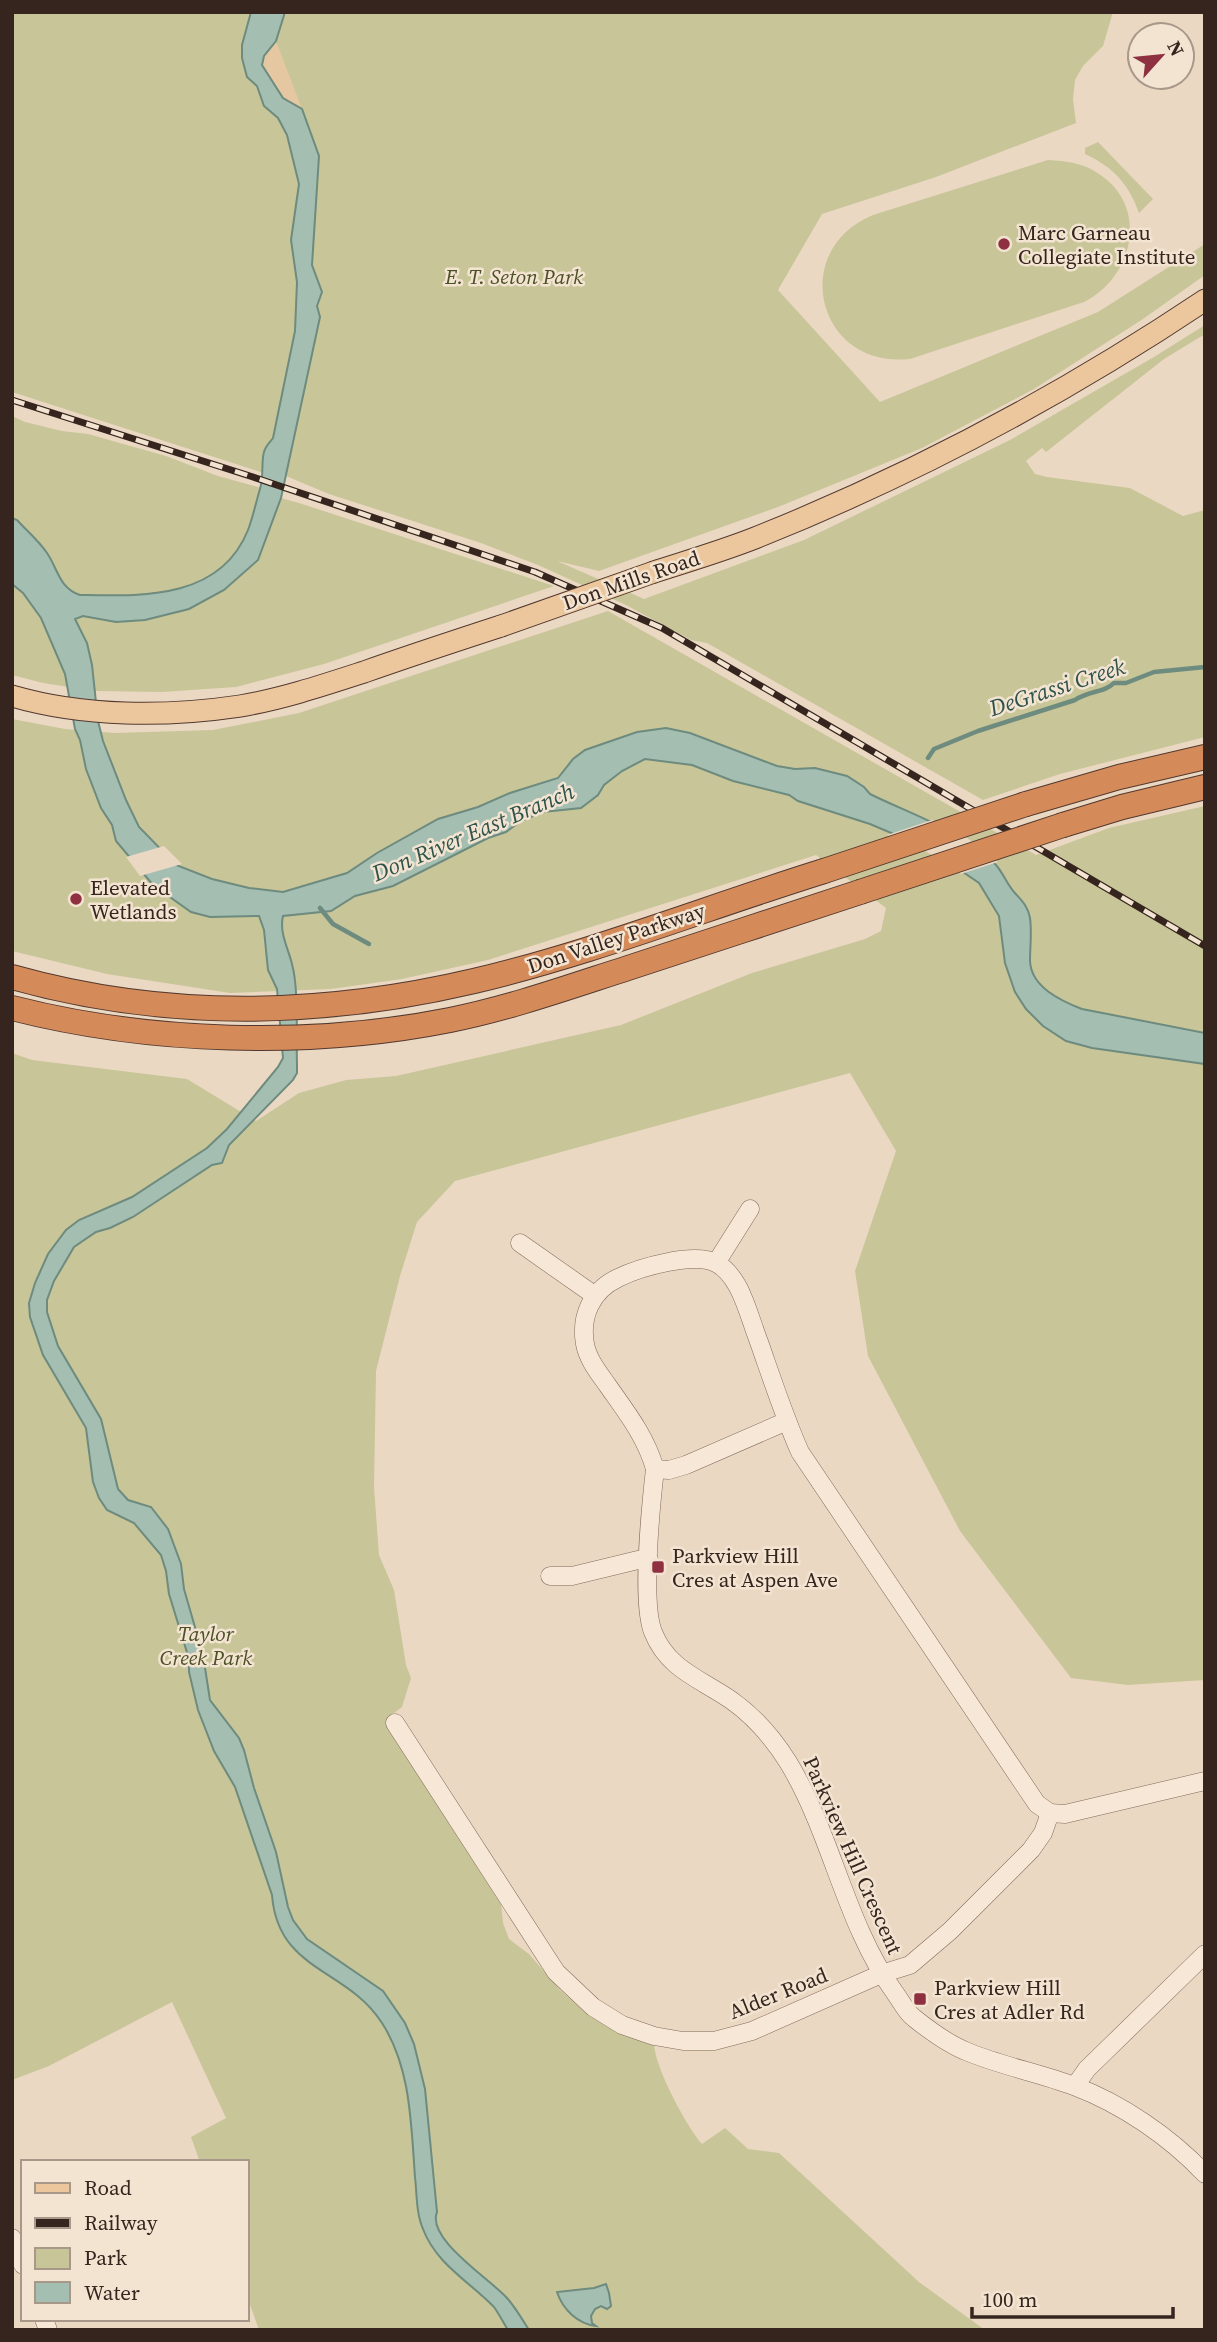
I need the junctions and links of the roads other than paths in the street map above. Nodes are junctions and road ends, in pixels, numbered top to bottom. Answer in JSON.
{"nodes":[{"id":1,"x":1205,"y":300,"type":"edge"},
{"id":2,"x":22,"y":699,"type":"edge"},
{"id":3,"x":1205,"y":757,"type":"edge"},
{"id":4,"x":1205,"y":788,"type":"edge"},
{"id":5,"x":12,"y":977,"type":"edge"},
{"id":6,"x":12,"y":1008,"type":"edge"},
{"id":7,"x":750,"y":1209,"type":"dead end"},
{"id":8,"x":520,"y":1243,"type":"dead end"},
{"id":9,"x":716,"y":1263,"type":"junction"},
{"id":10,"x":594,"y":1295,"type":"junction"},
{"id":11,"x":787,"y":1421,"type":"junction"},
{"id":12,"x":655,"y":1469,"type":"junction"},
{"id":13,"x":649,"y":1560,"type":"junction"},
{"id":14,"x":550,"y":1576,"type":"dead end"},
{"id":15,"x":395,"y":1723,"type":"dead end"},
{"id":16,"x":1205,"y":1780,"type":"edge"},
{"id":17,"x":1050,"y":1813,"type":"junction"},
{"id":18,"x":1205,"y":1954,"type":"edge"},
{"id":19,"x":881,"y":1974,"type":"junction"},
{"id":20,"x":1075,"y":2086,"type":"junction"},
{"id":21,"x":1205,"y":2174,"type":"edge"},
{"id":22,"x":12,"y":2238,"type":"edge"},
{"id":23,"x":21,"y":2260,"type":"edge"}],
"edges":[{"from":1,"to":2,"type":"main road","name":"Don Mills Road","bridge":true},
{"from":3,"to":5,"type":"highway","name":"Don Valley Parkway","bridge":true},
{"from":4,"to":6,"type":"highway","name":"Don Valley Parkway","bridge":true},
{"from":7,"to":9,"type":"street"},
{"from":8,"to":10,"type":"street"},
{"from":9,"to":10,"type":"street"},
{"from":9,"to":11,"type":"street"},
{"from":10,"to":12,"type":"street","name":"Parkview Hill Crescent"},
{"from":11,"to":12,"type":"street"},
{"from":11,"to":17,"type":"street"},
{"from":12,"to":13,"type":"street","name":"Parkview Hill Crescent"},
{"from":13,"to":14,"type":"street"},
{"from":13,"to":19,"type":"street","name":"Parkview Hill Crescent"},
{"from":15,"to":19,"type":"street","name":"Alder Road"},
{"from":16,"to":17,"type":"street"},
{"from":17,"to":19,"type":"street","name":"Alder Road"},
{"from":18,"to":20,"type":"street"},
{"from":19,"to":20,"type":"street","name":"Parkview Hill Crescent"},
{"from":20,"to":21,"type":"street","name":"Parkview Hill Crescent"},
{"from":22,"to":23,"type":"street"}]}
